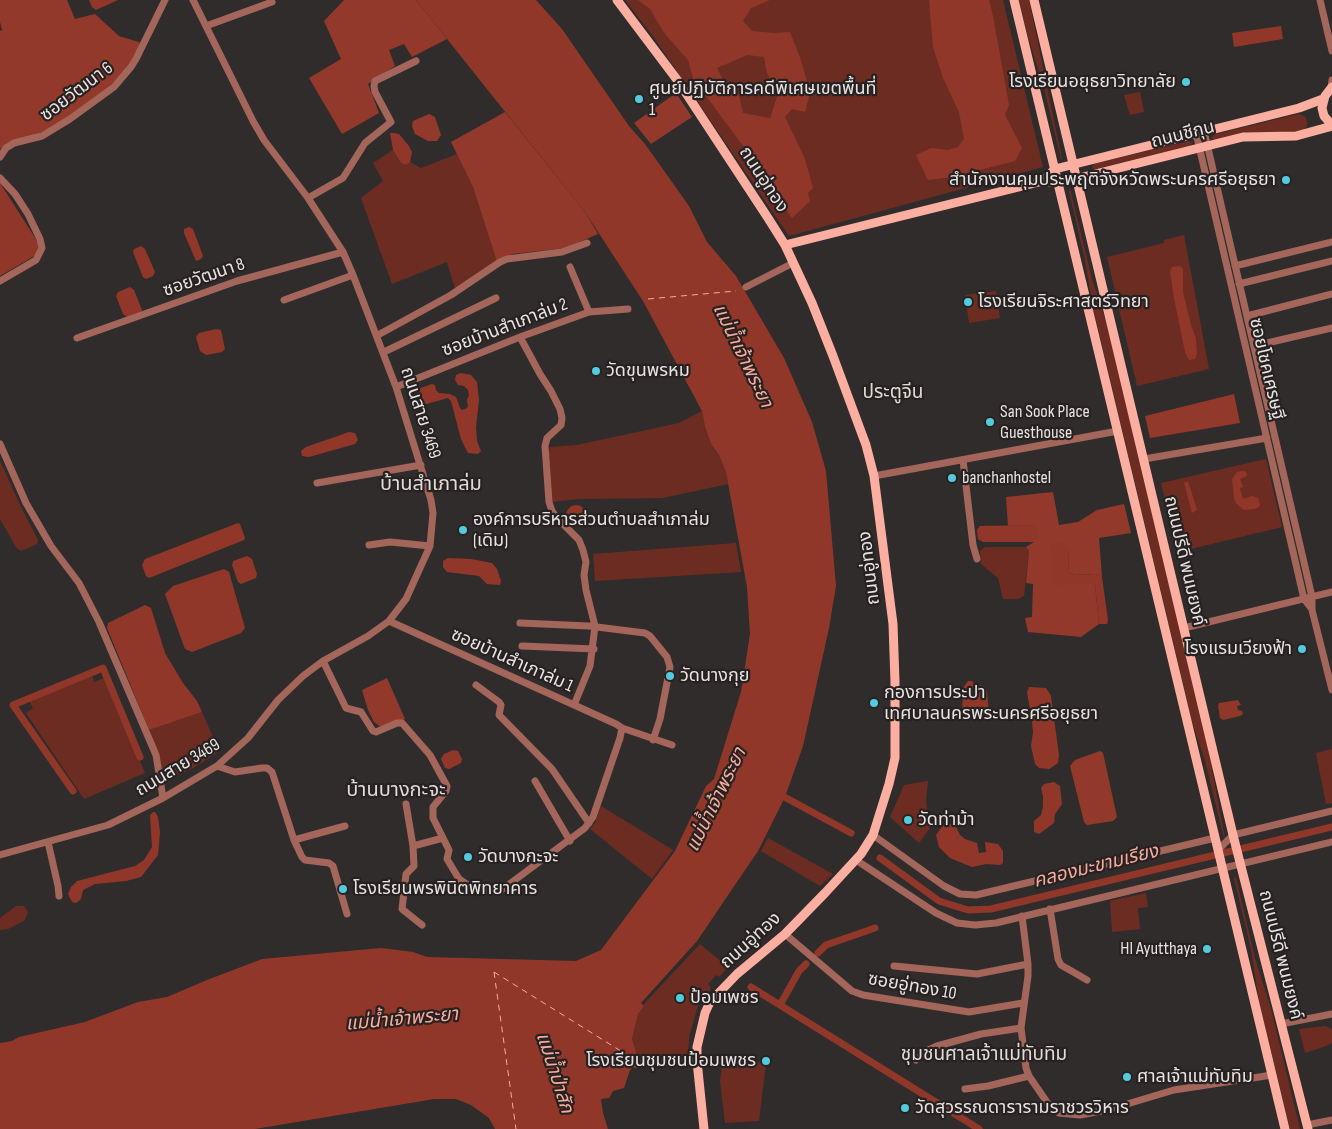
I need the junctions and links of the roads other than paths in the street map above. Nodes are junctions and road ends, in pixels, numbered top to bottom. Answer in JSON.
{"nodes":[{"id":1,"x":165,"y":0,"type":"edge"},
{"id":2,"x":193,"y":0,"type":"edge"},
{"id":3,"x":617,"y":0,"type":"edge"},
{"id":4,"x":1014,"y":0,"type":"edge"},
{"id":5,"x":1034,"y":0,"type":"edge"},
{"id":6,"x":1320,"y":0,"type":"edge"},
{"id":7,"x":272,"y":2,"type":"dead end"},
{"id":8,"x":206,"y":26,"type":"junction"},
{"id":9,"x":1332,"y":51,"type":"edge"},
{"id":10,"x":416,"y":61,"type":"dead end"},
{"id":11,"x":1332,"y":85,"type":"edge"},
{"id":12,"x":1323,"y":99,"type":"junction"},
{"id":13,"x":1332,"y":126,"type":"edge"},
{"id":14,"x":1200,"y":132,"type":"junction"},
{"id":15,"x":1203,"y":147,"type":"junction"},
{"id":16,"x":0,"y":157,"type":"edge"},
{"id":17,"x":1073,"y":164,"type":"junction"},
{"id":18,"x":1055,"y":169,"type":"junction"},
{"id":19,"x":0,"y":178,"type":"edge"},
{"id":20,"x":1077,"y":179,"type":"junction"},
{"id":21,"x":1042,"y":181,"type":"junction"},
{"id":22,"x":1059,"y":183,"type":"junction"},
{"id":23,"x":308,"y":198,"type":"junction"},
{"id":24,"x":1332,"y":242,"type":"edge"},
{"id":25,"x":587,"y":243,"type":"dead end"},
{"id":26,"x":785,"y":245,"type":"junction"},
{"id":27,"x":343,"y":252,"type":"junction"},
{"id":28,"x":1332,"y":261,"type":"edge"},
{"id":29,"x":794,"y":263,"type":"junction"},
{"id":30,"x":1235,"y":266,"type":"junction"},
{"id":31,"x":570,"y":267,"type":"dead end"},
{"id":32,"x":353,"y":275,"type":"junction"},
{"id":33,"x":0,"y":281,"type":"edge"},
{"id":34,"x":1239,"y":284,"type":"junction"},
{"id":35,"x":746,"y":287,"type":"dead end"},
{"id":36,"x":1332,"y":294,"type":"edge"},
{"id":37,"x":496,"y":298,"type":"dead end"},
{"id":38,"x":284,"y":300,"type":"dead end"},
{"id":39,"x":628,"y":309,"type":"dead end"},
{"id":40,"x":589,"y":312,"type":"junction"},
{"id":41,"x":1247,"y":316,"type":"junction"},
{"id":42,"x":1332,"y":328,"type":"edge"},
{"id":43,"x":378,"y":335,"type":"junction"},
{"id":44,"x":520,"y":337,"type":"junction"},
{"id":45,"x":77,"y":338,"type":"dead end"},
{"id":46,"x":1254,"y":346,"type":"junction"},
{"id":47,"x":384,"y":352,"type":"junction"},
{"id":48,"x":396,"y":386,"type":"junction"},
{"id":49,"x":1118,"y":431,"type":"junction"},
{"id":50,"x":1267,"y":438,"type":"junction"},
{"id":51,"x":0,"y":444,"type":"edge"},
{"id":52,"x":1144,"y":459,"type":"junction"},
{"id":53,"x":963,"y":460,"type":"junction"},
{"id":54,"x":421,"y":465,"type":"junction"},
{"id":55,"x":1282,"y":467,"type":"junction"},
{"id":56,"x":1274,"y":469,"type":"junction"},
{"id":57,"x":874,"y":476,"type":"junction"},
{"id":58,"x":317,"y":483,"type":"dead end"},
{"id":59,"x":369,"y":545,"type":"dead end"},
{"id":60,"x":430,"y":546,"type":"junction"},
{"id":61,"x":977,"y":559,"type":"dead end"},
{"id":62,"x":1332,"y":592,"type":"edge"},
{"id":63,"x":1312,"y":596,"type":"junction"},
{"id":64,"x":1304,"y":598,"type":"junction"},
{"id":65,"x":1312,"y":610,"type":"junction"},
{"id":66,"x":389,"y":621,"type":"junction"},
{"id":67,"x":520,"y":623,"type":"dead end"},
{"id":68,"x":595,"y":626,"type":"junction"},
{"id":69,"x":1184,"y":628,"type":"junction"},
{"id":70,"x":522,"y":646,"type":"dead end"},
{"id":71,"x":594,"y":649,"type":"junction"},
{"id":72,"x":323,"y":661,"type":"junction"},
{"id":73,"x":1329,"y":663,"type":"edge"},
{"id":74,"x":476,"y":685,"type":"dead end"},
{"id":75,"x":1332,"y":690,"type":"edge"},
{"id":76,"x":574,"y":705,"type":"junction"},
{"id":77,"x":622,"y":728,"type":"junction"},
{"id":78,"x":654,"y":740,"type":"junction"},
{"id":79,"x":672,"y":745,"type":"dead end"},
{"id":80,"x":217,"y":766,"type":"junction"},
{"id":81,"x":534,"y":781,"type":"dead end"},
{"id":82,"x":163,"y":798,"type":"junction"},
{"id":83,"x":406,"y":804,"type":"dead end"},
{"id":84,"x":1332,"y":811,"type":"edge"},
{"id":85,"x":589,"y":823,"type":"junction"},
{"id":86,"x":345,"y":826,"type":"dead end"},
{"id":87,"x":873,"y":834,"type":"junction"},
{"id":88,"x":443,"y":838,"type":"junction"},
{"id":89,"x":1233,"y":838,"type":"junction"},
{"id":90,"x":294,"y":840,"type":"junction"},
{"id":91,"x":570,"y":841,"type":"junction"},
{"id":92,"x":48,"y":842,"type":"junction"},
{"id":93,"x":1332,"y":842,"type":"edge"},
{"id":94,"x":1218,"y":844,"type":"junction"},
{"id":95,"x":413,"y":846,"type":"junction"},
{"id":96,"x":0,"y":856,"type":"edge"},
{"id":97,"x":856,"y":860,"type":"junction"},
{"id":98,"x":1239,"y":861,"type":"junction"},
{"id":99,"x":1222,"y":865,"type":"junction"},
{"id":100,"x":59,"y":896,"type":"dead end"},
{"id":101,"x":1050,"y":910,"type":"junction"},
{"id":102,"x":347,"y":914,"type":"dead end"},
{"id":103,"x":1022,"y":916,"type":"junction"},
{"id":104,"x":422,"y":925,"type":"dead end"},
{"id":105,"x":785,"y":934,"type":"junction"},
{"id":106,"x":1028,"y":964,"type":"junction"},
{"id":107,"x":894,"y":966,"type":"dead end"},
{"id":108,"x":1087,"y":980,"type":"dead end"},
{"id":109,"x":1023,"y":1003,"type":"junction"},
{"id":110,"x":1332,"y":1014,"type":"edge"},
{"id":111,"x":1281,"y":1024,"type":"junction"},
{"id":112,"x":1021,"y":1028,"type":"junction"},
{"id":113,"x":916,"y":1060,"type":"dead end"},
{"id":114,"x":697,"y":1061,"type":"junction"},
{"id":115,"x":635,"y":1064,"type":"dead end"},
{"id":116,"x":1272,"y":1075,"type":"junction"},
{"id":117,"x":1029,"y":1076,"type":"junction"},
{"id":118,"x":965,"y":1088,"type":"dead end"},
{"id":119,"x":1332,"y":1120,"type":"edge"},
{"id":120,"x":1307,"y":1127,"type":"edge"},
{"id":121,"x":704,"y":1129,"type":"edge"},
{"id":122,"x":1285,"y":1129,"type":"edge"}],
"edges":[{"from":1,"to":16,"type":"street","name":"ซอยวัฒนา 6"},
{"from":2,"to":8,"type":"street","name":"ถนนสาย 3469"},
{"from":3,"to":26,"type":"main road","name":"ถนนอู่ทอง"},
{"from":4,"to":18,"type":"main road","name":"ถนนปรีดี พนมยงค์"},
{"from":5,"to":17,"type":"main road","name":"ถนนปรีดี พนมยงค์"},
{"from":6,"to":9,"type":"street"},
{"from":7,"to":8,"type":"street"},
{"from":8,"to":23,"type":"street","name":"ถนนสาย 3469"},
{"from":10,"to":23,"type":"street"},
{"from":11,"to":12,"type":"main road"},
{"from":12,"to":13,"type":"main road"},
{"from":12,"to":14,"type":"main road","name":"ถนนชีกุน"},
{"from":13,"to":15,"type":"main road","name":"ถนนชีกุน"},
{"from":14,"to":15,"type":"street","name":"ซอยโชคเศรษฐี"},
{"from":14,"to":17,"type":"main road","name":"ถนนชีกุน"},
{"from":15,"to":20,"type":"main road","name":"ถนนชีกุน"},
{"from":15,"to":30,"type":"street","name":"ซอยโชคเศรษฐี"},
{"from":15,"to":50,"type":"street","name":"ซอยโชคเศรษฐี"},
{"from":17,"to":18,"type":"main road","name":"ถนนชีกุน"},
{"from":17,"to":20,"type":"main road","name":"ถนนปรีดี พนมยงค์"},
{"from":18,"to":21,"type":"main road","name":"ถนนชีกุน"},
{"from":18,"to":22,"type":"main road","name":"ถนนปรีดี พนมยงค์"},
{"from":19,"to":33,"type":"street"},
{"from":20,"to":22,"type":"main road","name":"ถนนชีกุน"},
{"from":20,"to":52,"type":"main road","name":"ถนนปรีดี พนมยงค์"},
{"from":21,"to":22,"type":"main road","name":"ถนนชีกุน"},
{"from":21,"to":26,"type":"main road","name":"ถนนชีกุน"},
{"from":22,"to":49,"type":"main road","name":"ถนนปรีดี พนมยงค์"},
{"from":23,"to":27,"type":"street","name":"ถนนสาย 3469"},
{"from":24,"to":30,"type":"street"},
{"from":25,"to":43,"type":"street"},
{"from":26,"to":29,"type":"main road","name":"ถนนอู่ทอง"},
{"from":27,"to":32,"type":"street","name":"ถนนสาย 3469"},
{"from":27,"to":45,"type":"street","name":"ซอยวัฒนา 8"},
{"from":28,"to":34,"type":"street"},
{"from":29,"to":35,"type":"street"},
{"from":29,"to":57,"type":"main road","name":"ถนนอู่ทอง"},
{"from":30,"to":34,"type":"street","name":"ซอยโชคเศรษฐี"},
{"from":31,"to":40,"type":"street"},
{"from":32,"to":38,"type":"street"},
{"from":32,"to":43,"type":"street","name":"ถนนสาย 3469"},
{"from":34,"to":41,"type":"street","name":"ซอยโชคเศรษฐี"},
{"from":36,"to":41,"type":"street"},
{"from":37,"to":47,"type":"street"},
{"from":39,"to":40,"type":"street","name":"ซอยบ้านสำเภาล่ม 2"},
{"from":40,"to":44,"type":"street","name":"ซอยบ้านสำเภาล่ม 2"},
{"from":41,"to":46,"type":"street","name":"ซอยโชคเศรษฐี"},
{"from":42,"to":46,"type":"street"},
{"from":43,"to":47,"type":"street","name":"ถนนสาย 3469"},
{"from":44,"to":48,"type":"street","name":"ซอยบ้านสำเภาล่ม 2"},
{"from":44,"to":68,"type":"street"},
{"from":46,"to":55,"type":"street","name":"ซอยโชคเศรษฐี"},
{"from":47,"to":48,"type":"street","name":"ถนนสาย 3469"},
{"from":48,"to":54,"type":"street","name":"ถนนสาย 3469"},
{"from":49,"to":53,"type":"street"},
{"from":49,"to":94,"type":"main road","name":"ถนนปรีดี พนมยงค์"},
{"from":50,"to":52,"type":"street"},
{"from":50,"to":56,"type":"street","name":"ซอยโชคเศรษฐี"},
{"from":51,"to":82,"type":"street"},
{"from":52,"to":69,"type":"main road","name":"ถนนปรีดี พนมยงค์"},
{"from":53,"to":57,"type":"street"},
{"from":53,"to":61,"type":"street"},
{"from":54,"to":58,"type":"street"},
{"from":54,"to":60,"type":"street","name":"ถนนสาย 3469"},
{"from":55,"to":56,"type":"street"},
{"from":55,"to":63,"type":"street","name":"ซอยโชคเศรษฐี"},
{"from":56,"to":64,"type":"street","name":"ซอยโชคเศรษฐี"},
{"from":57,"to":87,"type":"main road","name":"ถนนอู่ทอง"},
{"from":59,"to":60,"type":"street"},
{"from":60,"to":66,"type":"street","name":"ถนนสาย 3469"},
{"from":62,"to":63,"type":"street"},
{"from":63,"to":64,"type":"street"},
{"from":63,"to":65,"type":"street","name":"ซอยโชคเศรษฐี"},
{"from":64,"to":65,"type":"street","name":"ซอยโชคเศรษฐี"},
{"from":64,"to":69,"type":"street"},
{"from":65,"to":73,"type":"street","name":"ซอยโชคเศรษฐี"},
{"from":66,"to":72,"type":"street","name":"ถนนสาย 3469"},
{"from":66,"to":76,"type":"street","name":"ซอยบ้านสำเภาล่ม 1"},
{"from":67,"to":68,"type":"street"},
{"from":68,"to":71,"type":"street"},
{"from":68,"to":78,"type":"street"},
{"from":69,"to":89,"type":"main road","name":"ถนนปรีดี พนมยงค์"},
{"from":70,"to":71,"type":"street"},
{"from":71,"to":76,"type":"street"},
{"from":72,"to":80,"type":"street","name":"ถนนสาย 3469"},
{"from":72,"to":88,"type":"street"},
{"from":73,"to":75,"type":"street","name":"ซอยโชคเศรษฐี"},
{"from":74,"to":85,"type":"street"},
{"from":76,"to":77,"type":"street","name":"ซอยบ้านสำเภาล่ม 1"},
{"from":77,"to":78,"type":"street","name":"ซอยบ้านสำเภาล่ม 1"},
{"from":77,"to":85,"type":"street"},
{"from":78,"to":79,"type":"street","name":"ซอยบ้านสำเภาล่ม 1"},
{"from":80,"to":82,"type":"street","name":"ถนนสาย 3469"},
{"from":80,"to":90,"type":"street"},
{"from":81,"to":91,"type":"street"},
{"from":82,"to":92,"type":"street","name":"ถนนสาย 3469"},
{"from":83,"to":95,"type":"street"},
{"from":84,"to":89,"type":"street"},
{"from":85,"to":91,"type":"street"},
{"from":86,"to":90,"type":"street"},
{"from":87,"to":94,"type":"street"},
{"from":87,"to":97,"type":"main road","name":"ถนนอู่ทอง"},
{"from":88,"to":91,"type":"street"},
{"from":88,"to":95,"type":"street"},
{"from":89,"to":94,"type":"street"},
{"from":89,"to":98,"type":"main road","name":"ถนนปรีดี พนมยงค์"},
{"from":90,"to":102,"type":"street"},
{"from":92,"to":96,"type":"street","name":"ถนนสาย 3469"},
{"from":92,"to":100,"type":"street"},
{"from":93,"to":98,"type":"street"},
{"from":94,"to":99,"type":"main road","name":"ถนนปรีดี พนมยงค์"},
{"from":95,"to":104,"type":"street"},
{"from":97,"to":103,"type":"street"},
{"from":97,"to":105,"type":"main road","name":"ถนนอู่ทอง"},
{"from":98,"to":99,"type":"street"},
{"from":98,"to":111,"type":"main road","name":"ถนนปรีดี พนมยงค์"},
{"from":99,"to":101,"type":"street"},
{"from":99,"to":116,"type":"main road","name":"ถนนปรีดี พนมยงค์"},
{"from":101,"to":103,"type":"street"},
{"from":101,"to":108,"type":"street"},
{"from":103,"to":106,"type":"street"},
{"from":105,"to":109,"type":"street","name":"ซอยอู่ทอง 10"},
{"from":105,"to":114,"type":"main road","name":"ถนนอู่ทอง"},
{"from":106,"to":107,"type":"street"},
{"from":106,"to":109,"type":"street"},
{"from":109,"to":112,"type":"street"},
{"from":110,"to":111,"type":"street"},
{"from":111,"to":120,"type":"main road","name":"ถนนปรีดี พนมยงค์"},
{"from":112,"to":113,"type":"street"},
{"from":112,"to":117,"type":"street"},
{"from":114,"to":115,"type":"street"},
{"from":114,"to":121,"type":"main road","name":"ถนนอู่ทอง"},
{"from":116,"to":117,"type":"street"},
{"from":116,"to":122,"type":"main road","name":"ถนนปรีดี พนมยงค์"},
{"from":117,"to":118,"type":"street"},
{"from":119,"to":120,"type":"street"}]}
